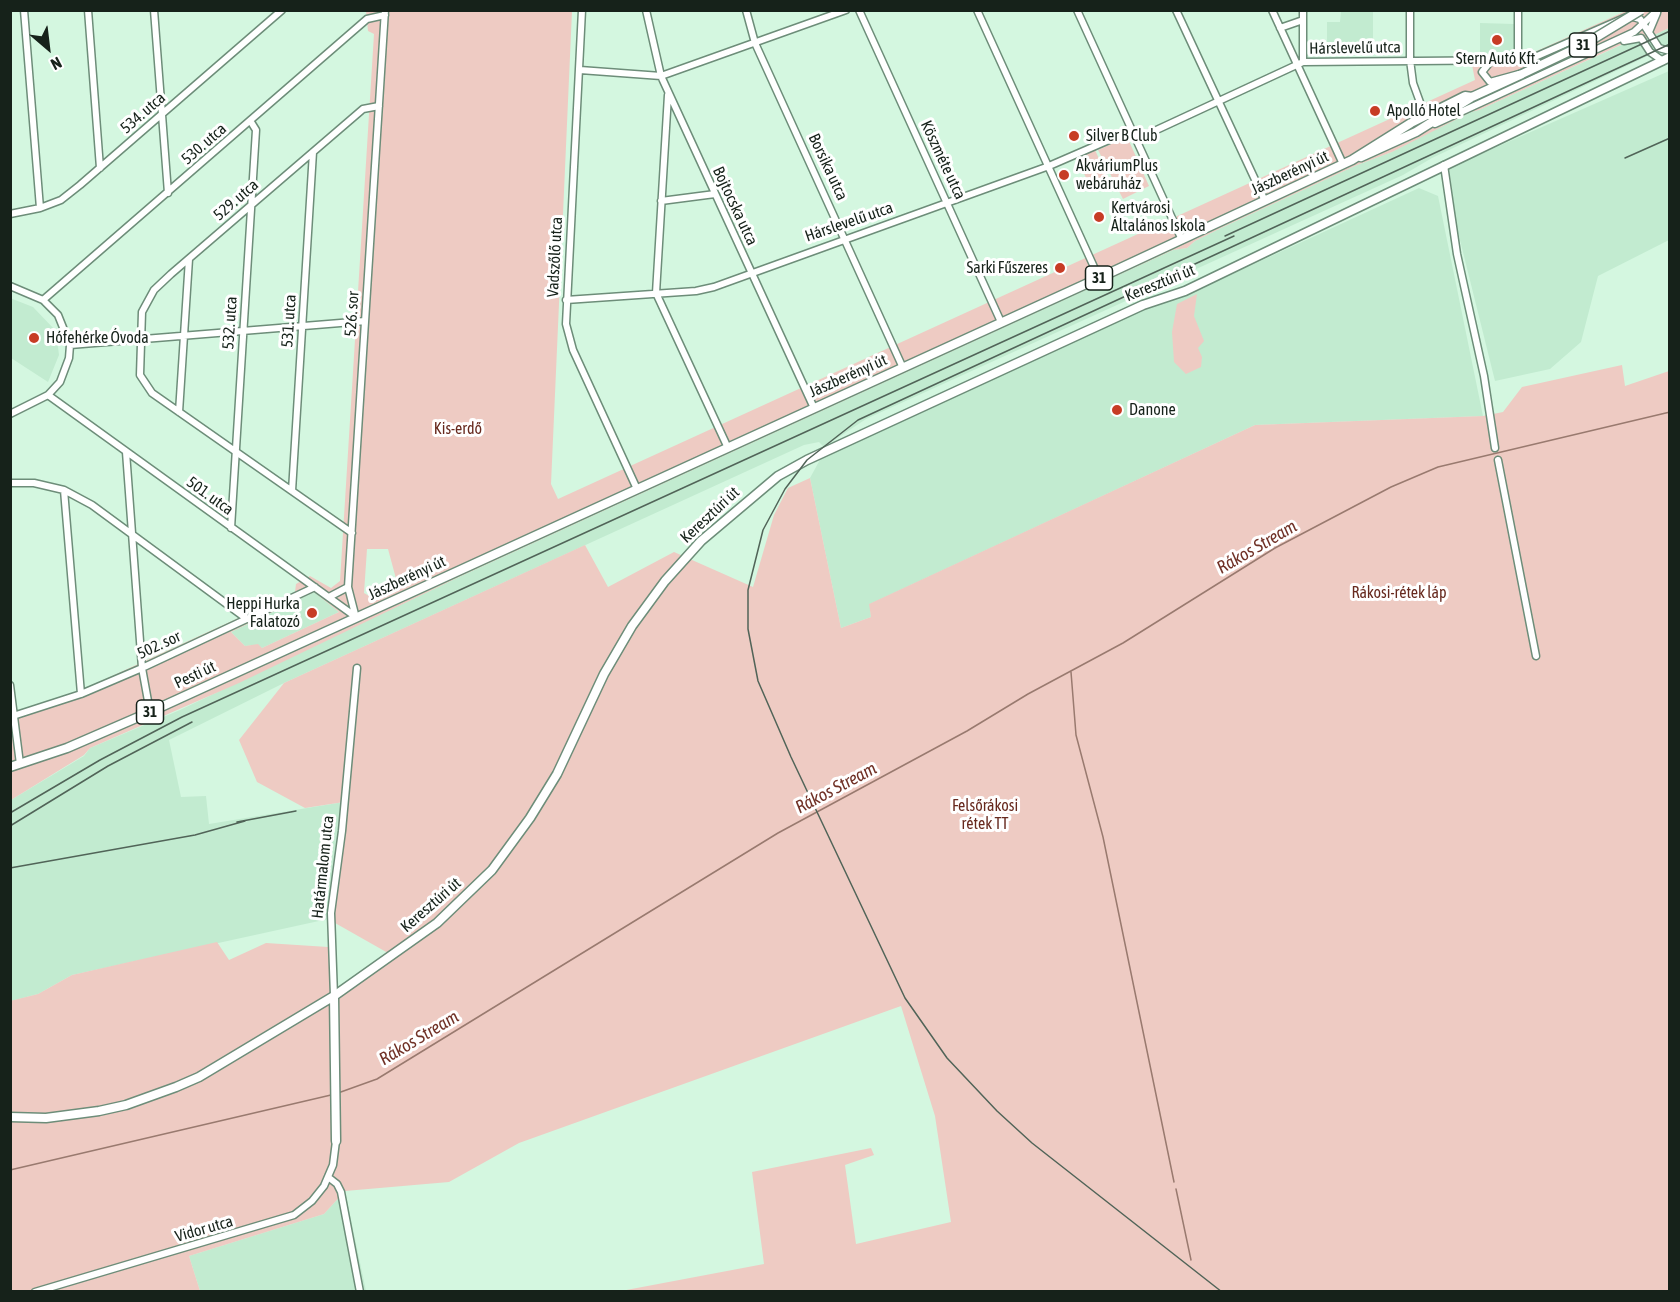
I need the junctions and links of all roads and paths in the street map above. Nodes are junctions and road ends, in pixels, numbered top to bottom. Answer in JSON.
{"nodes":[{"id":1,"x":24,"y":10,"type":"edge"},
{"id":2,"x":87,"y":10,"type":"edge"},
{"id":3,"x":154,"y":10,"type":"edge"},
{"id":4,"x":282,"y":10,"type":"edge"},
{"id":5,"x":582,"y":10,"type":"edge"},
{"id":6,"x":646,"y":10,"type":"edge"},
{"id":7,"x":746,"y":10,"type":"edge"},
{"id":8,"x":846,"y":10,"type":"edge"},
{"id":9,"x":859,"y":10,"type":"edge"},
{"id":10,"x":977,"y":10,"type":"edge"},
{"id":11,"x":1077,"y":10,"type":"edge"},
{"id":12,"x":1176,"y":10,"type":"edge"},
{"id":13,"x":1272,"y":10,"type":"edge"},
{"id":14,"x":1303,"y":10,"type":"edge"},
{"id":15,"x":1410,"y":10,"type":"edge"},
{"id":16,"x":1518,"y":10,"type":"edge"},
{"id":17,"x":1657,"y":10,"type":"edge"},
{"id":18,"x":385,"y":13,"type":"edge"},
{"id":19,"x":1642,"y":18,"type":"edge"},
{"id":20,"x":1303,"y":20,"type":"junction"},
{"id":21,"x":1613,"y":21,"type":"junction"},
{"id":22,"x":1280,"y":27,"type":"junction"},
{"id":23,"x":1637,"y":30,"type":"junction"},
{"id":24,"x":1649,"y":32,"type":"junction"},
{"id":25,"x":1641,"y":38,"type":"junction"},
{"id":26,"x":755,"y":43,"type":"junction"},
{"id":27,"x":1659,"y":48,"type":"junction"},
{"id":28,"x":1598,"y":50,"type":"junction"},
{"id":29,"x":1670,"y":51,"type":"edge"},
{"id":30,"x":1650,"y":52,"type":"junction"},
{"id":31,"x":1410,"y":60,"type":"junction"},
{"id":32,"x":1668,"y":60,"type":"edge"},
{"id":33,"x":1473,"y":61,"type":"junction"},
{"id":34,"x":1491,"y":61,"type":"junction"},
{"id":35,"x":1518,"y":61,"type":"junction"},
{"id":36,"x":1300,"y":62,"type":"junction"},
{"id":37,"x":580,"y":70,"type":"junction"},
{"id":38,"x":1482,"y":72,"type":"junction"},
{"id":39,"x":1638,"y":72,"type":"junction"},
{"id":40,"x":1522,"y":74,"type":"junction"},
{"id":41,"x":661,"y":76,"type":"junction"},
{"id":42,"x":668,"y":91,"type":"junction"},
{"id":43,"x":1588,"y":96,"type":"junction"},
{"id":44,"x":1472,"y":97,"type":"junction"},
{"id":45,"x":1218,"y":101,"type":"junction"},
{"id":46,"x":379,"y":106,"type":"junction"},
{"id":47,"x":163,"y":114,"type":"junction"},
{"id":48,"x":1427,"y":114,"type":"junction"},
{"id":49,"x":1441,"y":119,"type":"junction"},
{"id":50,"x":251,"y":122,"type":"junction"},
{"id":51,"x":1132,"y":129,"type":"junction"},
{"id":52,"x":1137,"y":139,"type":"junction"},
{"id":53,"x":314,"y":152,"type":"junction"},
{"id":54,"x":1352,"y":160,"type":"junction"},
{"id":55,"x":1343,"y":164,"type":"junction"},
{"id":56,"x":1444,"y":164,"type":"junction"},
{"id":57,"x":1049,"y":166,"type":"junction"},
{"id":58,"x":100,"y":168,"type":"junction"},
{"id":59,"x":168,"y":193,"type":"junction"},
{"id":60,"x":715,"y":194,"type":"junction"},
{"id":61,"x":661,"y":201,"type":"junction"},
{"id":62,"x":1265,"y":201,"type":"junction"},
{"id":63,"x":947,"y":202,"type":"junction"},
{"id":64,"x":251,"y":205,"type":"junction"},
{"id":65,"x":40,"y":208,"type":"junction"},
{"id":66,"x":10,"y":214,"type":"edge"},
{"id":67,"x":846,"y":238,"type":"junction"},
{"id":68,"x":1182,"y":240,"type":"junction"},
{"id":69,"x":189,"y":259,"type":"junction"},
{"id":70,"x":750,"y":272,"type":"junction"},
{"id":71,"x":1099,"y":278,"type":"junction"},
{"id":72,"x":10,"y":286,"type":"edge"},
{"id":73,"x":656,"y":294,"type":"junction"},
{"id":74,"x":43,"y":300,"type":"junction"},
{"id":75,"x":566,"y":300,"type":"junction"},
{"id":76,"x":365,"y":321,"type":"junction"},
{"id":77,"x":1001,"y":322,"type":"junction"},
{"id":78,"x":302,"y":326,"type":"junction"},
{"id":79,"x":244,"y":331,"type":"junction"},
{"id":80,"x":184,"y":335,"type":"junction"},
{"id":81,"x":141,"y":338,"type":"junction"},
{"id":82,"x":70,"y":345,"type":"junction"},
{"id":83,"x":903,"y":368,"type":"junction"},
{"id":84,"x":48,"y":395,"type":"junction"},
{"id":85,"x":814,"y":408,"type":"junction"},
{"id":86,"x":179,"y":412,"type":"junction"},
{"id":87,"x":10,"y":414,"type":"edge"},
{"id":88,"x":728,"y":448,"type":"junction"},
{"id":89,"x":1495,"y":448,"type":"dead end"},
{"id":90,"x":126,"y":452,"type":"junction"},
{"id":91,"x":236,"y":452,"type":"junction"},
{"id":92,"x":1498,"y":460,"type":"dead end"},
{"id":93,"x":10,"y":483,"type":"edge"},
{"id":94,"x":637,"y":489,"type":"junction"},
{"id":95,"x":64,"y":490,"type":"junction"},
{"id":96,"x":292,"y":491,"type":"junction"},
{"id":97,"x":231,"y":528,"type":"junction"},
{"id":98,"x":352,"y":533,"type":"junction"},
{"id":99,"x":132,"y":535,"type":"junction"},
{"id":100,"x":348,"y":586,"type":"junction"},
{"id":101,"x":315,"y":587,"type":"junction"},
{"id":102,"x":329,"y":597,"type":"junction"},
{"id":103,"x":247,"y":618,"type":"junction"},
{"id":104,"x":356,"y":618,"type":"junction"},
{"id":105,"x":1536,"y":656,"type":"dead end"},
{"id":106,"x":142,"y":668,"type":"junction"},
{"id":107,"x":357,"y":668,"type":"dead end"},
{"id":108,"x":10,"y":685,"type":"edge"},
{"id":109,"x":81,"y":694,"type":"junction"},
{"id":110,"x":150,"y":712,"type":"junction"},
{"id":111,"x":12,"y":717,"type":"edge"},
{"id":112,"x":20,"y":764,"type":"junction"},
{"id":113,"x":10,"y":767,"type":"edge"},
{"id":114,"x":334,"y":996,"type":"junction"},
{"id":115,"x":315,"y":1007,"type":"junction"},
{"id":116,"x":333,"y":1011,"type":"junction"},
{"id":117,"x":10,"y":1117,"type":"edge"},
{"id":118,"x":336,"y":1141,"type":"joint"},
{"id":119,"x":328,"y":1177,"type":"junction"},
{"id":120,"x":35,"y":1292,"type":"edge"},
{"id":121,"x":360,"y":1292,"type":"edge"}],
"edges":[{"from":1,"to":65,"type":"street"},
{"from":2,"to":58,"type":"street"},
{"from":3,"to":47,"type":"street"},
{"from":4,"to":47,"type":"street","name":"534. utca"},
{"from":5,"to":37,"type":"street","name":"Vadszőlő utca"},
{"from":6,"to":41,"type":"street","name":"Bojtocska utca"},
{"from":7,"to":26,"type":"street","name":"Borsika utca"},
{"from":8,"to":26,"type":"street"},
{"from":9,"to":63,"type":"street","name":"Köszméte utca"},
{"from":10,"to":57,"type":"street"},
{"from":11,"to":51,"type":"street"},
{"from":12,"to":45,"type":"street"},
{"from":13,"to":22,"type":"street"},
{"from":14,"to":20,"type":"street"},
{"from":15,"to":31,"type":"street"},
{"from":16,"to":35,"type":"street"},
{"from":17,"to":19,"type":"street"},
{"from":17,"to":24,"type":"street"},
{"from":18,"to":46,"type":"street","name":"526. sor"},
{"from":18,"to":50,"type":"street","name":"530. utca"},
{"from":19,"to":21,"type":"street"},
{"from":19,"to":23,"type":"street","name":"Jászberényi út"},
{"from":19,"to":24,"type":"street"},
{"from":19,"to":40,"type":"main road","name":"Jászberényi út","number":"31","bridge":true},
{"from":20,"to":22,"type":"street"},
{"from":20,"to":36,"type":"street"},
{"from":21,"to":23,"type":"street"},
{"from":21,"to":35,"type":"street"},
{"from":22,"to":36,"type":"street"},
{"from":23,"to":25,"type":"street"},
{"from":23,"to":28,"type":"street","name":"Jászberényi út"},
{"from":24,"to":27,"type":"street"},
{"from":25,"to":28,"type":"street"},
{"from":25,"to":30,"type":"street"},
{"from":26,"to":41,"type":"street"},
{"from":26,"to":67,"type":"street","name":"Borsika utca"},
{"from":27,"to":29,"type":"street"},
{"from":27,"to":32,"type":"street"},
{"from":28,"to":49,"type":"street","name":"Jászberényi út"},
{"from":30,"to":32,"type":"street"},
{"from":30,"to":39,"type":"street"},
{"from":31,"to":33,"type":"street","name":"Hárslevelű utca"},
{"from":31,"to":36,"type":"street","name":"Hárslevelű utca"},
{"from":31,"to":48,"type":"street"},
{"from":32,"to":39,"type":"main road","name":"Keresztúri út"},
{"from":32,"to":43,"type":"main road","name":"Keresztúri út"},
{"from":33,"to":34,"type":"street","name":"Hárslevelű utca"},
{"from":33,"to":38,"type":"street"},
{"from":34,"to":35,"type":"street","name":"Hárslevelű utca"},
{"from":34,"to":38,"type":"street"},
{"from":36,"to":45,"type":"street","name":"Hárslevelű utca"},
{"from":36,"to":55,"type":"street"},
{"from":37,"to":41,"type":"street"},
{"from":37,"to":75,"type":"street","name":"Vadszőlő utca"},
{"from":38,"to":40,"type":"street","name":"Jászberényi út"},
{"from":39,"to":43,"type":"main road","name":"Keresztúri út"},
{"from":40,"to":44,"type":"main road","name":"Jászberényi út","number":"31"},
{"from":41,"to":42,"type":"street","name":"Bojtocska utca"},
{"from":42,"to":60,"type":"street","name":"Bojtocska utca"},
{"from":42,"to":61,"type":"street"},
{"from":43,"to":56,"type":"main road","name":"Keresztúri út"},
{"from":44,"to":48,"type":"main road","name":"Jászberényi út","number":"31"},
{"from":44,"to":49,"type":"main road","name":"Jászberényi út","number":"31"},
{"from":45,"to":52,"type":"street","name":"Hárslevelű utca"},
{"from":45,"to":62,"type":"street"},
{"from":46,"to":53,"type":"street","name":"529. utca"},
{"from":46,"to":76,"type":"street","name":"526. sor"},
{"from":47,"to":58,"type":"street","name":"534. utca"},
{"from":47,"to":59,"type":"street"},
{"from":48,"to":49,"type":"street"},
{"from":48,"to":54,"type":"main road","name":"Jászberényi út","number":"31"},
{"from":49,"to":54,"type":"main road","name":"Jászberényi út","number":"31"},
{"from":50,"to":59,"type":"street","name":"530. utca"},
{"from":50,"to":64,"type":"street","name":"532. utca"},
{"from":51,"to":52,"type":"street"},
{"from":51,"to":57,"type":"street","name":"Hárslevelű utca"},
{"from":52,"to":68,"type":"street"},
{"from":53,"to":64,"type":"street","name":"529. utca"},
{"from":53,"to":78,"type":"street","name":"531. utca"},
{"from":54,"to":55,"type":"main road","name":"Jászberényi út","number":"31"},
{"from":55,"to":62,"type":"main road","name":"Jászberényi út","number":"31"},
{"from":56,"to":89,"type":"street"},
{"from":56,"to":114,"type":"main road","name":"Keresztúri út"},
{"from":57,"to":63,"type":"street","name":"Hárslevelű utca"},
{"from":57,"to":71,"type":"street"},
{"from":58,"to":65,"type":"street","name":"534. utca"},
{"from":59,"to":74,"type":"street","name":"530. utca"},
{"from":60,"to":61,"type":"street"},
{"from":60,"to":70,"type":"street","name":"Bojtocska utca"},
{"from":61,"to":73,"type":"street"},
{"from":62,"to":68,"type":"main road","name":"Jászberényi út","number":"31"},
{"from":63,"to":67,"type":"street","name":"Hárslevelű utca"},
{"from":63,"to":77,"type":"street","name":"Köszméte utca"},
{"from":64,"to":69,"type":"street","name":"529. utca"},
{"from":64,"to":79,"type":"street","name":"532. utca"},
{"from":65,"to":66,"type":"street","name":"534. utca"},
{"from":67,"to":70,"type":"street","name":"Hárslevelű utca"},
{"from":67,"to":83,"type":"street","name":"Borsika utca"},
{"from":68,"to":71,"type":"main road","name":"Jászberényi út","number":"31"},
{"from":69,"to":80,"type":"street"},
{"from":69,"to":81,"type":"street","name":"529. utca"},
{"from":70,"to":73,"type":"street","name":"Hárslevelű utca"},
{"from":70,"to":85,"type":"street","name":"Bojtocska utca"},
{"from":71,"to":77,"type":"main road","name":"Jászberényi út","number":"31"},
{"from":72,"to":74,"type":"street"},
{"from":73,"to":75,"type":"street","name":"Hárslevelű utca"},
{"from":73,"to":88,"type":"street"},
{"from":74,"to":82,"type":"street"},
{"from":75,"to":94,"type":"street","name":"Vadszőlő utca"},
{"from":76,"to":78,"type":"street"},
{"from":76,"to":98,"type":"street","name":"526. sor"},
{"from":77,"to":83,"type":"main road","name":"Jászberényi út","number":"31"},
{"from":78,"to":79,"type":"street"},
{"from":78,"to":96,"type":"street","name":"531. utca"},
{"from":79,"to":80,"type":"street"},
{"from":79,"to":91,"type":"street","name":"532. utca"},
{"from":80,"to":81,"type":"street"},
{"from":80,"to":86,"type":"street"},
{"from":81,"to":82,"type":"street"},
{"from":81,"to":86,"type":"street","name":"529. utca"},
{"from":82,"to":84,"type":"street"},
{"from":83,"to":85,"type":"main road","name":"Jászberényi út","number":"31"},
{"from":84,"to":87,"type":"street"},
{"from":84,"to":90,"type":"street","name":"501. utca"},
{"from":85,"to":88,"type":"main road","name":"Jászberényi út","number":"31"},
{"from":86,"to":91,"type":"street","name":"529. utca"},
{"from":88,"to":94,"type":"main road","name":"Jászberényi út","number":"31"},
{"from":90,"to":97,"type":"street","name":"501. utca"},
{"from":90,"to":99,"type":"street"},
{"from":91,"to":96,"type":"street","name":"529. utca"},
{"from":91,"to":97,"type":"street","name":"532. utca"},
{"from":92,"to":105,"type":"street"},
{"from":93,"to":95,"type":"street"},
{"from":94,"to":104,"type":"main road","name":"Jászberényi út","number":"31"},
{"from":95,"to":99,"type":"street"},
{"from":95,"to":109,"type":"street"},
{"from":96,"to":98,"type":"street","name":"529. utca"},
{"from":97,"to":101,"type":"street","name":"501. utca"},
{"from":98,"to":100,"type":"street","name":"526. sor"},
{"from":99,"to":103,"type":"street"},
{"from":99,"to":106,"type":"street"},
{"from":100,"to":102,"type":"street"},
{"from":100,"to":104,"type":"street","name":"526. sor"},
{"from":101,"to":102,"type":"street","name":"501. utca"},
{"from":101,"to":103,"type":"street","name":"502. sor"},
{"from":102,"to":104,"type":"street","name":"501. utca"},
{"from":103,"to":106,"type":"street","name":"502. sor"},
{"from":104,"to":110,"type":"main road","name":"Pesti út","number":"31"},
{"from":106,"to":109,"type":"street","name":"502. sor"},
{"from":106,"to":110,"type":"street"},
{"from":107,"to":114,"type":"street","name":"Határmalom utca"},
{"from":108,"to":111,"type":"street"},
{"from":109,"to":111,"type":"street","name":"502. sor"},
{"from":110,"to":112,"type":"main road","name":"Pesti út","number":"31"},
{"from":111,"to":112,"type":"street"},
{"from":112,"to":113,"type":"main road","name":"Pesti út","number":"31"},
{"from":114,"to":115,"type":"main road","name":"Keresztúri út"},
{"from":114,"to":116,"type":"main road","name":"Határmalom utca"},
{"from":115,"to":116,"type":"main road"},
{"from":115,"to":117,"type":"main road","name":"Keresztúri út"},
{"from":116,"to":118,"type":"main road","name":"Határmalom utca"},
{"from":118,"to":119,"type":"street","name":"Vidor utca"},
{"from":119,"to":120,"type":"street","name":"Vidor utca"},
{"from":119,"to":121,"type":"street"}]}
